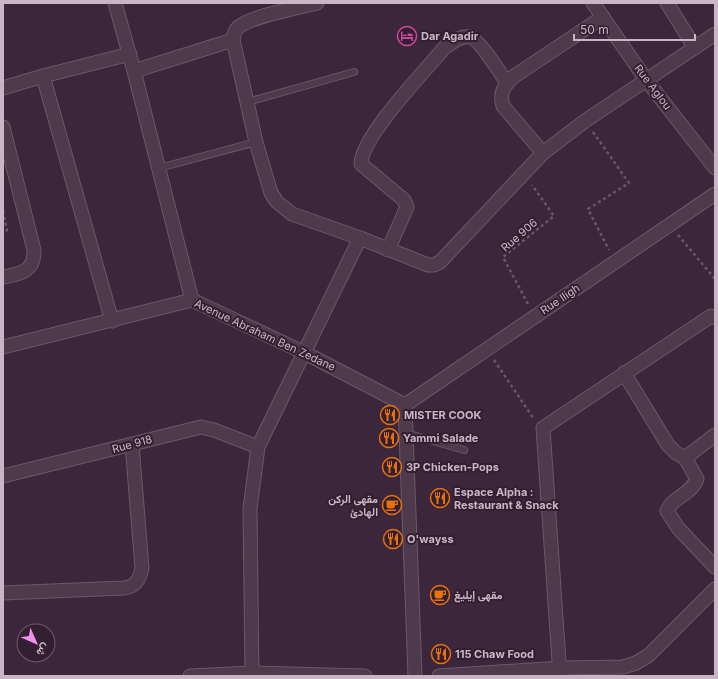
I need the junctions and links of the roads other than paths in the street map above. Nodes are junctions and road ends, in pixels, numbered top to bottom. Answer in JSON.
{"nodes":[{"id":1,"x":115,"y":3,"type":"edge"},
{"id":2,"x":317,"y":3,"type":"edge"},
{"id":3,"x":593,"y":3,"type":"edge"},
{"id":4,"x":667,"y":3,"type":"edge"},
{"id":5,"x":603,"y":17,"type":"junction"},
{"id":6,"x":715,"y":34,"type":"edge"},
{"id":7,"x":233,"y":40,"type":"junction"},
{"id":8,"x":695,"y":48,"type":"junction"},
{"id":9,"x":130,"y":54,"type":"junction"},
{"id":10,"x":134,"y":71,"type":"junction"},
{"id":11,"x":354,"y":72,"type":"dead end"},
{"id":12,"x":43,"y":76,"type":"junction"},
{"id":13,"x":647,"y":81,"type":"junction"},
{"id":14,"x":507,"y":83,"type":"junction"},
{"id":15,"x":3,"y":88,"type":"edge"},
{"id":16,"x":247,"y":102,"type":"junction"},
{"id":17,"x":3,"y":127,"type":"edge"},
{"id":18,"x":256,"y":142,"type":"junction"},
{"id":19,"x":543,"y":153,"type":"junction"},
{"id":20,"x":159,"y":168,"type":"junction"},
{"id":21,"x":715,"y":168,"type":"edge"},
{"id":22,"x":715,"y":194,"type":"edge"},
{"id":23,"x":360,"y":238,"type":"junction"},
{"id":24,"x":388,"y":250,"type":"junction"},
{"id":25,"x":3,"y":277,"type":"edge"},
{"id":26,"x":192,"y":300,"type":"junction"},
{"id":27,"x":715,"y":318,"type":"edge"},
{"id":28,"x":112,"y":321,"type":"junction"},
{"id":29,"x":3,"y":347,"type":"edge"},
{"id":30,"x":304,"y":353,"type":"junction"},
{"id":31,"x":624,"y":373,"type":"junction"},
{"id":32,"x":405,"y":405,"type":"junction"},
{"id":33,"x":406,"y":433,"type":"junction"},
{"id":34,"x":715,"y":436,"type":"edge"},
{"id":35,"x":132,"y":444,"type":"junction"},
{"id":36,"x":258,"y":447,"type":"junction"},
{"id":37,"x":464,"y":450,"type":"dead end"},
{"id":38,"x":685,"y":458,"type":"junction"},
{"id":39,"x":3,"y":476,"type":"edge"},
{"id":40,"x":715,"y":567,"type":"edge"},
{"id":41,"x":715,"y":589,"type":"edge"},
{"id":42,"x":3,"y":593,"type":"edge"},
{"id":43,"x":624,"y":671,"type":"edge"},
{"id":44,"x":560,"y":672,"type":"edge"},
{"id":45,"x":252,"y":674,"type":"edge"},
{"id":46,"x":190,"y":676,"type":"edge"},
{"id":47,"x":365,"y":676,"type":"edge"},
{"id":48,"x":415,"y":676,"type":"edge"},
{"id":49,"x":438,"y":676,"type":"edge"}],
"edges":[{"from":1,"to":9,"type":"street"},
{"from":2,"to":7,"type":"street"},
{"from":3,"to":5,"type":"street","name":"Rue Aglou"},
{"from":4,"to":8,"type":"street"},
{"from":5,"to":13,"type":"street","name":"Rue Aglou"},
{"from":5,"to":14,"type":"street"},
{"from":6,"to":8,"type":"street"},
{"from":7,"to":10,"type":"street"},
{"from":7,"to":16,"type":"street"},
{"from":8,"to":13,"type":"street"},
{"from":9,"to":10,"type":"street"},
{"from":9,"to":12,"type":"street"},
{"from":10,"to":20,"type":"street"},
{"from":11,"to":16,"type":"lane"},
{"from":12,"to":15,"type":"street"},
{"from":12,"to":28,"type":"street"},
{"from":13,"to":19,"type":"street"},
{"from":13,"to":21,"type":"street","name":"Rue Aglou"},
{"from":14,"to":19,"type":"street"},
{"from":14,"to":24,"type":"street"},
{"from":16,"to":18,"type":"street"},
{"from":17,"to":25,"type":"street"},
{"from":18,"to":20,"type":"lane"},
{"from":18,"to":23,"type":"street"},
{"from":19,"to":24,"type":"street"},
{"from":20,"to":26,"type":"street"},
{"from":22,"to":32,"type":"street","name":"Rue Iligh"},
{"from":23,"to":24,"type":"street"},
{"from":23,"to":30,"type":"street"},
{"from":26,"to":28,"type":"street","name":"Avenue Abraham Ben Zedane"},
{"from":26,"to":30,"type":"street","name":"Avenue Abraham Ben Zedane"},
{"from":27,"to":31,"type":"street"},
{"from":28,"to":29,"type":"street","name":"Avenue Abraham Ben Zedane"},
{"from":30,"to":32,"type":"street","name":"Avenue Abraham Ben Zedane"},
{"from":30,"to":36,"type":"street"},
{"from":31,"to":38,"type":"street"},
{"from":31,"to":44,"type":"street"},
{"from":32,"to":33,"type":"street"},
{"from":33,"to":37,"type":"lane"},
{"from":33,"to":48,"type":"street"},
{"from":34,"to":38,"type":"street"},
{"from":35,"to":36,"type":"street","name":"Rue 918"},
{"from":35,"to":39,"type":"street","name":"Rue 918"},
{"from":35,"to":42,"type":"street"},
{"from":36,"to":45,"type":"street"},
{"from":38,"to":40,"type":"street"},
{"from":41,"to":43,"type":"street"},
{"from":43,"to":44,"type":"street"},
{"from":44,"to":49,"type":"street"},
{"from":45,"to":46,"type":"street"},
{"from":45,"to":47,"type":"street"}]}
